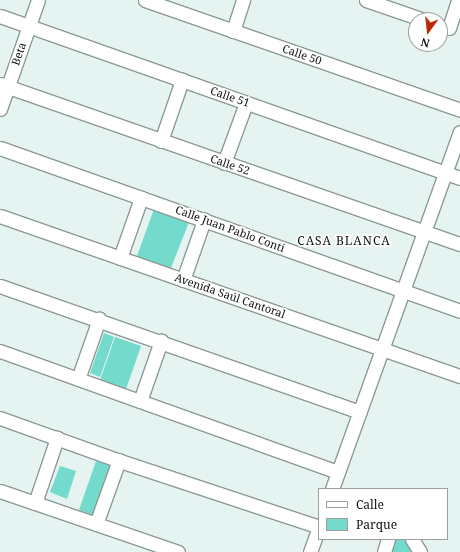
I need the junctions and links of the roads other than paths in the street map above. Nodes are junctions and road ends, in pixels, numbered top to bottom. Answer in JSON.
{"nodes":[{"id":1,"x":38,"y":0,"type":"edge"},
{"id":2,"x":145,"y":0,"type":"edge"},
{"id":3,"x":244,"y":0,"type":"edge"},
{"id":4,"x":366,"y":0,"type":"edge"},
{"id":5,"x":458,"y":0,"type":"edge"},
{"id":6,"x":408,"y":14,"type":"edge"},
{"id":7,"x":0,"y":16,"type":"edge"},
{"id":8,"x":29,"y":27,"type":"junction"},
{"id":9,"x":450,"y":29,"type":"edge"},
{"id":10,"x":233,"y":31,"type":"junction"},
{"id":11,"x":182,"y":80,"type":"junction"},
{"id":12,"x":4,"y":85,"type":"edge"},
{"id":13,"x":246,"y":103,"type":"junction"},
{"id":14,"x":0,"y":109,"type":"edge"},
{"id":15,"x":460,"y":110,"type":"edge"},
{"id":16,"x":460,"y":132,"type":"edge"},
{"id":17,"x":161,"y":141,"type":"junction"},
{"id":18,"x":0,"y":148,"type":"edge"},
{"id":19,"x":224,"y":163,"type":"junction"},
{"id":20,"x":446,"y":173,"type":"junction"},
{"id":21,"x":460,"y":178,"type":"edge"},
{"id":22,"x":141,"y":198,"type":"junction"},
{"id":23,"x":0,"y":216,"type":"edge"},
{"id":24,"x":204,"y":220,"type":"junction"},
{"id":25,"x":424,"y":232,"type":"junction"},
{"id":26,"x":460,"y":244,"type":"edge"},
{"id":27,"x":120,"y":258,"type":"junction"},
{"id":28,"x":183,"y":280,"type":"junction"},
{"id":29,"x":0,"y":286,"type":"edge"},
{"id":30,"x":403,"y":291,"type":"junction"},
{"id":31,"x":460,"y":311,"type":"edge"},
{"id":32,"x":99,"y":319,"type":"junction"},
{"id":33,"x":161,"y":341,"type":"junction"},
{"id":34,"x":382,"y":349,"type":"junction"},
{"id":35,"x":0,"y":351,"type":"edge"},
{"id":36,"x":460,"y":376,"type":"edge"},
{"id":37,"x":78,"y":379,"type":"junction"},
{"id":38,"x":140,"y":401,"type":"junction"},
{"id":39,"x":360,"y":412,"type":"junction"},
{"id":40,"x":0,"y":418,"type":"edge"},
{"id":41,"x":57,"y":438,"type":"junction"},
{"id":42,"x":119,"y":460,"type":"junction"},
{"id":43,"x":338,"y":472,"type":"junction"},
{"id":44,"x":332,"y":488,"type":"edge"},
{"id":45,"x":0,"y":491,"type":"edge"},
{"id":46,"x":35,"y":503,"type":"junction"},
{"id":47,"x":96,"y":524,"type":"junction"},
{"id":48,"x":318,"y":527,"type":"edge"},
{"id":49,"x":318,"y":530,"type":"edge"},
{"id":50,"x":388,"y":540,"type":"edge"},
{"id":51,"x":413,"y":540,"type":"edge"},
{"id":52,"x":178,"y":552,"type":"edge"},
{"id":53,"x":310,"y":552,"type":"edge"},
{"id":54,"x":384,"y":552,"type":"edge"},
{"id":55,"x":420,"y":552,"type":"edge"}],
"edges":[{"from":1,"to":8,"type":"street","name":"Beta"},
{"from":2,"to":10,"type":"street","name":"Calle 50"},
{"from":3,"to":10,"type":"street"},
{"from":4,"to":6,"type":"street"},
{"from":5,"to":9,"type":"street"},
{"from":7,"to":8,"type":"street","name":"Calle 51"},
{"from":8,"to":11,"type":"street","name":"Calle 51"},
{"from":8,"to":12,"type":"street","name":"Beta"},
{"from":10,"to":15,"type":"street","name":"Calle 50"},
{"from":11,"to":13,"type":"street","name":"Calle 51"},
{"from":11,"to":17,"type":"street"},
{"from":12,"to":14,"type":"street","name":"Beta"},
{"from":12,"to":17,"type":"street","name":"Calle 52"},
{"from":13,"to":19,"type":"street"},
{"from":13,"to":20,"type":"street","name":"Calle 51"},
{"from":16,"to":20,"type":"street"},
{"from":17,"to":19,"type":"street","name":"Calle 52"},
{"from":18,"to":22,"type":"street","name":"Calle Juan Pablo Conti"},
{"from":19,"to":25,"type":"street","name":"Calle 52"},
{"from":20,"to":21,"type":"street","name":"Calle 51"},
{"from":20,"to":25,"type":"street"},
{"from":22,"to":24,"type":"street","name":"Calle Juan Pablo Conti"},
{"from":22,"to":27,"type":"street"},
{"from":23,"to":27,"type":"street","name":"Avenida Saúl Cantoral"},
{"from":24,"to":28,"type":"street"},
{"from":24,"to":30,"type":"street","name":"Calle Juan Pablo Conti"},
{"from":25,"to":26,"type":"street","name":"Calle 52"},
{"from":25,"to":30,"type":"street"},
{"from":27,"to":28,"type":"street","name":"Avenida Saúl Cantoral"},
{"from":28,"to":34,"type":"street","name":"Avenida Saúl Cantoral"},
{"from":29,"to":32,"type":"street"},
{"from":30,"to":31,"type":"street","name":"Calle Juan Pablo Conti"},
{"from":30,"to":34,"type":"street"},
{"from":32,"to":33,"type":"street"},
{"from":32,"to":37,"type":"street"},
{"from":33,"to":38,"type":"street"},
{"from":33,"to":39,"type":"street"},
{"from":34,"to":36,"type":"street","name":"Avenida Saúl Cantoral"},
{"from":34,"to":39,"type":"street"},
{"from":35,"to":37,"type":"street"},
{"from":37,"to":38,"type":"street"},
{"from":38,"to":43,"type":"street"},
{"from":39,"to":43,"type":"street"},
{"from":40,"to":41,"type":"street"},
{"from":41,"to":42,"type":"street"},
{"from":41,"to":46,"type":"street"},
{"from":42,"to":47,"type":"street"},
{"from":42,"to":48,"type":"street"},
{"from":43,"to":44,"type":"street"},
{"from":45,"to":46,"type":"street"},
{"from":46,"to":47,"type":"street"},
{"from":47,"to":52,"type":"street"},
{"from":49,"to":53,"type":"street"},
{"from":50,"to":54,"type":"street"},
{"from":51,"to":55,"type":"street"}]}
